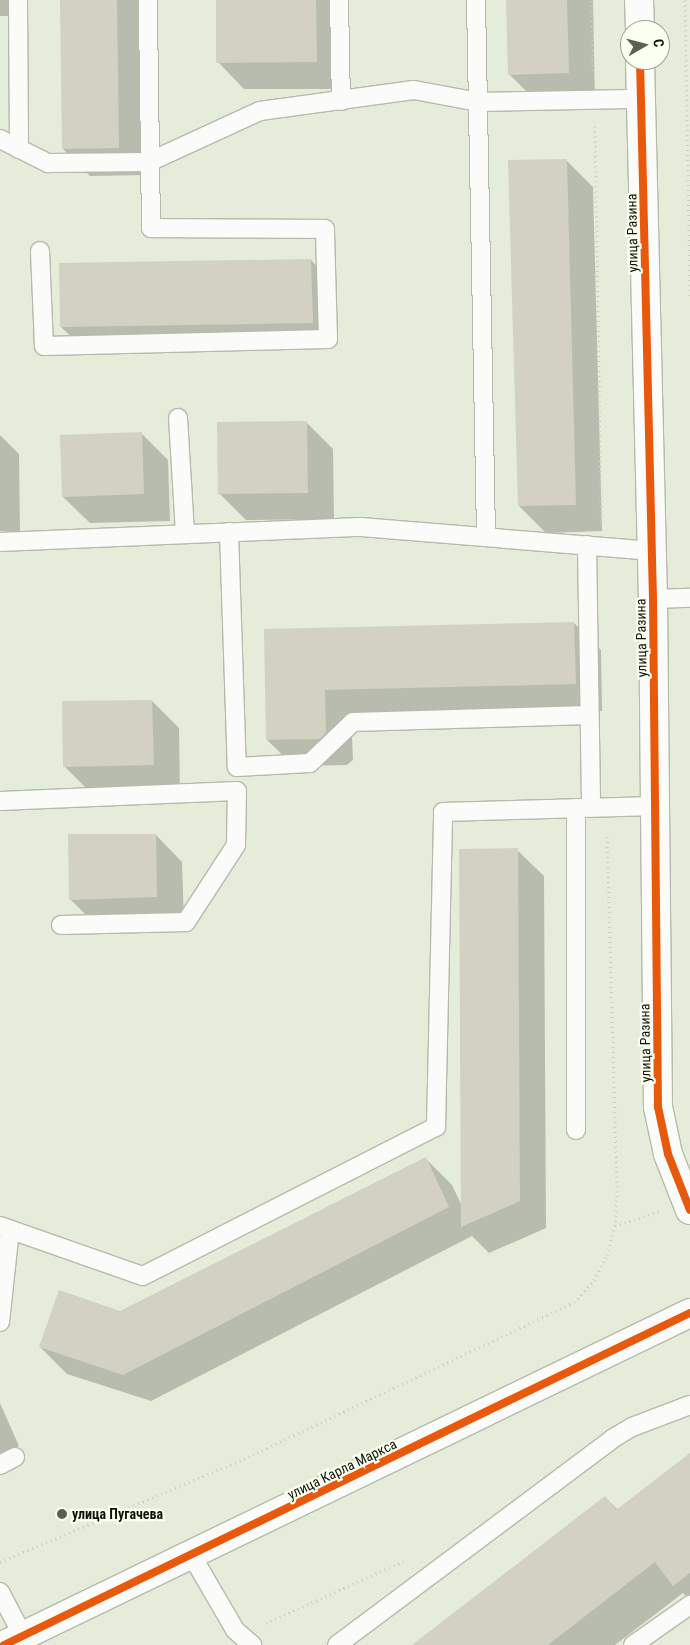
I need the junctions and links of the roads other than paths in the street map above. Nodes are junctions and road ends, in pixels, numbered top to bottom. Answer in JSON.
{"nodes":[{"id":1,"x":18,"y":0,"type":"edge"},
{"id":2,"x":148,"y":0,"type":"edge"},
{"id":3,"x":339,"y":0,"type":"edge"},
{"id":4,"x":476,"y":0,"type":"edge"},
{"id":5,"x":639,"y":0,"type":"edge"},
{"id":6,"x":640,"y":20,"type":"edge"},
{"id":7,"x":640,"y":70,"type":"edge"},
{"id":8,"x":641,"y":99,"type":"junction"},
{"id":9,"x":341,"y":101,"type":"junction"},
{"id":10,"x":478,"y":102,"type":"junction"},
{"id":11,"x":0,"y":139,"type":"edge"},
{"id":12,"x":20,"y":149,"type":"junction"},
{"id":13,"x":149,"y":162,"type":"junction"},
{"id":14,"x":40,"y":252,"type":"dead end"},
{"id":15,"x":178,"y":418,"type":"dead end"},
{"id":16,"x":230,"y":532,"type":"junction"},
{"id":17,"x":185,"y":534,"type":"junction"},
{"id":18,"x":486,"y":537,"type":"junction"},
{"id":19,"x":0,"y":542,"type":"edge"},
{"id":20,"x":594,"y":546,"type":"junction"},
{"id":21,"x":652,"y":550,"type":"junction"},
{"id":22,"x":690,"y":598,"type":"edge"},
{"id":23,"x":653,"y":599,"type":"junction"},
{"id":24,"x":590,"y":715,"type":"junction"},
{"id":25,"x":0,"y":801,"type":"edge"},
{"id":26,"x":655,"y":806,"type":"junction"},
{"id":27,"x":591,"y":807,"type":"junction"},
{"id":28,"x":61,"y":925,"type":"dead end"},
{"id":29,"x":576,"y":1130,"type":"dead end"},
{"id":30,"x":688,"y":1206,"type":"edge"},
{"id":31,"x":5,"y":1228,"type":"edge"},
{"id":32,"x":690,"y":1313,"type":"edge"},
{"id":33,"x":0,"y":1322,"type":"edge"},
{"id":34,"x":690,"y":1405,"type":"edge"},
{"id":35,"x":192,"y":1556,"type":"junction"},
{"id":36,"x":0,"y":1592,"type":"edge"},
{"id":37,"x":690,"y":1605,"type":"edge"},
{"id":38,"x":13,"y":1640,"type":"edge"},
{"id":39,"x":246,"y":1640,"type":"edge"},
{"id":40,"x":337,"y":1645,"type":"edge"},
{"id":41,"x":633,"y":1645,"type":"edge"}],
"edges":[{"from":1,"to":12,"type":"lane"},
{"from":2,"to":13,"type":"lane"},
{"from":3,"to":9,"type":"lane"},
{"from":4,"to":10,"type":"lane"},
{"from":5,"to":6,"type":"street"},
{"from":7,"to":8,"type":"street","name":"улица Разина"},
{"from":8,"to":10,"type":"lane"},
{"from":8,"to":21,"type":"street","name":"улица Разина"},
{"from":9,"to":10,"type":"lane"},
{"from":9,"to":13,"type":"lane"},
{"from":10,"to":18,"type":"lane"},
{"from":11,"to":12,"type":"lane"},
{"from":12,"to":13,"type":"lane"},
{"from":13,"to":14,"type":"lane"},
{"from":15,"to":17,"type":"lane"},
{"from":16,"to":17,"type":"lane"},
{"from":16,"to":18,"type":"lane"},
{"from":16,"to":24,"type":"lane"},
{"from":17,"to":19,"type":"lane"},
{"from":18,"to":20,"type":"lane"},
{"from":20,"to":21,"type":"lane"},
{"from":20,"to":24,"type":"lane"},
{"from":21,"to":23,"type":"street","name":"улица Разина"},
{"from":22,"to":23,"type":"lane"},
{"from":23,"to":26,"type":"street","name":"улица Разина"},
{"from":24,"to":27,"type":"lane"},
{"from":25,"to":28,"type":"lane"},
{"from":26,"to":27,"type":"lane"},
{"from":26,"to":30,"type":"street","name":"улица Разина"},
{"from":27,"to":29,"type":"lane"},
{"from":27,"to":31,"type":"lane"},
{"from":31,"to":33,"type":"lane"},
{"from":32,"to":35,"type":"street","name":"улица Карла Маркса"},
{"from":34,"to":40,"type":"lane"},
{"from":35,"to":38,"type":"street","name":"улица Карла Маркса"},
{"from":35,"to":39,"type":"lane"},
{"from":36,"to":38,"type":"lane"},
{"from":37,"to":41,"type":"lane"}]}
